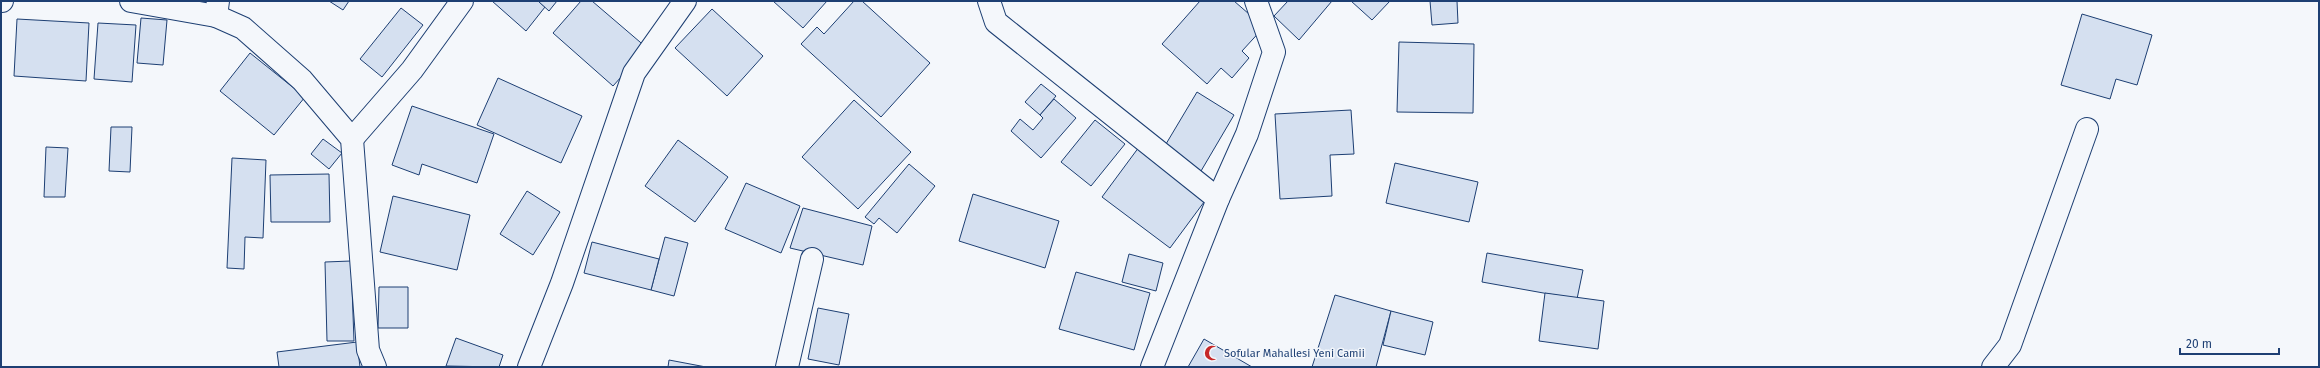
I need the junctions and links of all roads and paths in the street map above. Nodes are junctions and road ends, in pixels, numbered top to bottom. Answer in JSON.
{"nodes":[{"id":1,"x":131,"y":1,"type":"edge"},
{"id":2,"x":462,"y":1,"type":"edge"},
{"id":3,"x":685,"y":1,"type":"edge"},
{"id":4,"x":990,"y":1,"type":"edge"},
{"id":5,"x":1256,"y":1,"type":"edge"},
{"id":6,"x":217,"y":8,"type":"edge"},
{"id":7,"x":2087,"y":129,"type":"dead end"},
{"id":8,"x":352,"y":139,"type":"junction"},
{"id":9,"x":1218,"y":199,"type":"junction"},
{"id":10,"x":812,"y":259,"type":"dead end"},
{"id":11,"x":375,"y":367,"type":"edge"},
{"id":12,"x":529,"y":367,"type":"edge"},
{"id":13,"x":787,"y":367,"type":"edge"},
{"id":14,"x":1152,"y":367,"type":"edge"},
{"id":15,"x":1993,"y":367,"type":"edge"}],
"edges":[{"from":1,"to":6,"type":"street"},
{"from":2,"to":8,"type":"street"},
{"from":3,"to":12,"type":"street"},
{"from":4,"to":9,"type":"street"},
{"from":5,"to":9,"type":"street"},
{"from":6,"to":8,"type":"street"},
{"from":7,"to":15,"type":"street"},
{"from":8,"to":11,"type":"street"},
{"from":9,"to":14,"type":"street"},
{"from":10,"to":13,"type":"street"}]}
